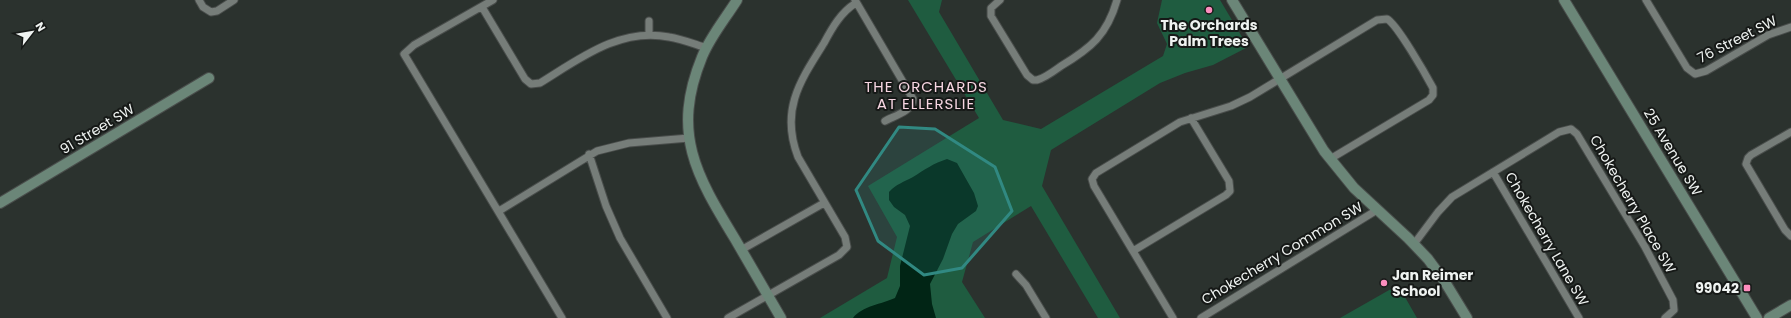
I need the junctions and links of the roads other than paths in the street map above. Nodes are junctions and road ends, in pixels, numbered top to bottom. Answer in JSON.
{"nodes":[{"id":1,"x":199,"y":0,"type":"edge"},
{"id":2,"x":234,"y":0,"type":"edge"},
{"id":3,"x":493,"y":0,"type":"edge"},
{"id":4,"x":737,"y":0,"type":"edge"},
{"id":5,"x":1000,"y":0,"type":"edge"},
{"id":6,"x":1117,"y":0,"type":"edge"},
{"id":7,"x":1232,"y":0,"type":"edge"},
{"id":8,"x":1564,"y":0,"type":"edge"},
{"id":9,"x":1646,"y":0,"type":"edge"},
{"id":10,"x":855,"y":2,"type":"edge"},
{"id":11,"x":482,"y":7,"type":"junction"},
{"id":12,"x":649,"y":21,"type":"dead end"},
{"id":13,"x":1791,"y":27,"type":"edge"},
{"id":14,"x":649,"y":35,"type":"junction"},
{"id":15,"x":707,"y":48,"type":"junction"},
{"id":16,"x":209,"y":78,"type":"dead end"},
{"id":17,"x":1280,"y":80,"type":"junction"},
{"id":18,"x":1191,"y":118,"type":"junction"},
{"id":19,"x":885,"y":121,"type":"dead end"},
{"id":20,"x":1791,"y":132,"type":"edge"},
{"id":21,"x":689,"y":138,"type":"junction"},
{"id":22,"x":589,"y":154,"type":"junction"},
{"id":23,"x":1330,"y":159,"type":"junction"},
{"id":24,"x":1493,"y":172,"type":"junction"},
{"id":25,"x":0,"y":203,"type":"edge"},
{"id":26,"x":824,"y":203,"type":"junction"},
{"id":27,"x":1377,"y":210,"type":"junction"},
{"id":28,"x":499,"y":211,"type":"junction"},
{"id":29,"x":1791,"y":236,"type":"edge"},
{"id":30,"x":1414,"y":244,"type":"junction"},
{"id":31,"x":741,"y":250,"type":"junction"},
{"id":32,"x":1133,"y":251,"type":"junction"},
{"id":33,"x":1016,"y":274,"type":"dead end"},
{"id":34,"x":768,"y":295,"type":"junction"},
{"id":35,"x":1791,"y":305,"type":"edge"},
{"id":36,"x":562,"y":318,"type":"edge"},
{"id":37,"x":667,"y":318,"type":"edge"},
{"id":38,"x":728,"y":318,"type":"edge"},
{"id":39,"x":781,"y":318,"type":"edge"},
{"id":40,"x":1046,"y":318,"type":"edge"},
{"id":41,"x":1173,"y":318,"type":"edge"},
{"id":42,"x":1201,"y":318,"type":"edge"},
{"id":43,"x":1467,"y":318,"type":"edge"},
{"id":44,"x":1579,"y":318,"type":"edge"},
{"id":45,"x":1664,"y":318,"type":"edge"},
{"id":46,"x":1757,"y":318,"type":"edge"},
{"id":47,"x":1769,"y":318,"type":"edge"}],
"edges":[{"from":1,"to":2,"type":"street"},
{"from":3,"to":11,"type":"street"},
{"from":4,"to":15,"type":"street"},
{"from":5,"to":6,"type":"street"},
{"from":7,"to":17,"type":"street"},
{"from":8,"to":46,"type":"street","name":"25 Avenue SW"},
{"from":9,"to":13,"type":"street","name":"76 Street SW"},
{"from":10,"to":19,"type":"street"},
{"from":10,"to":26,"type":"street"},
{"from":11,"to":14,"type":"street"},
{"from":11,"to":28,"type":"street"},
{"from":12,"to":14,"type":"street"},
{"from":14,"to":15,"type":"street"},
{"from":15,"to":21,"type":"street"},
{"from":16,"to":25,"type":"street","name":"91 Street SW"},
{"from":17,"to":18,"type":"street"},
{"from":17,"to":23,"type":"street"},
{"from":17,"to":23,"type":"street"},
{"from":18,"to":32,"type":"street"},
{"from":18,"to":32,"type":"street"},
{"from":20,"to":29,"type":"street"},
{"from":21,"to":22,"type":"street"},
{"from":21,"to":31,"type":"street"},
{"from":22,"to":28,"type":"street"},
{"from":22,"to":37,"type":"street"},
{"from":23,"to":27,"type":"street"},
{"from":24,"to":30,"type":"street","name":"Chokecherry Place SW"},
{"from":24,"to":44,"type":"street","name":"Chokecherry Lane SW"},
{"from":24,"to":45,"type":"street","name":"Chokecherry Place SW"},
{"from":26,"to":31,"type":"street"},
{"from":26,"to":34,"type":"street"},
{"from":27,"to":30,"type":"street"},
{"from":27,"to":42,"type":"street","name":"Chokecherry Common SW"},
{"from":28,"to":36,"type":"street"},
{"from":30,"to":43,"type":"street"},
{"from":31,"to":34,"type":"street"},
{"from":32,"to":41,"type":"street"},
{"from":33,"to":40,"type":"street"},
{"from":34,"to":38,"type":"street"},
{"from":34,"to":39,"type":"street"},
{"from":35,"to":47,"type":"street"}]}
